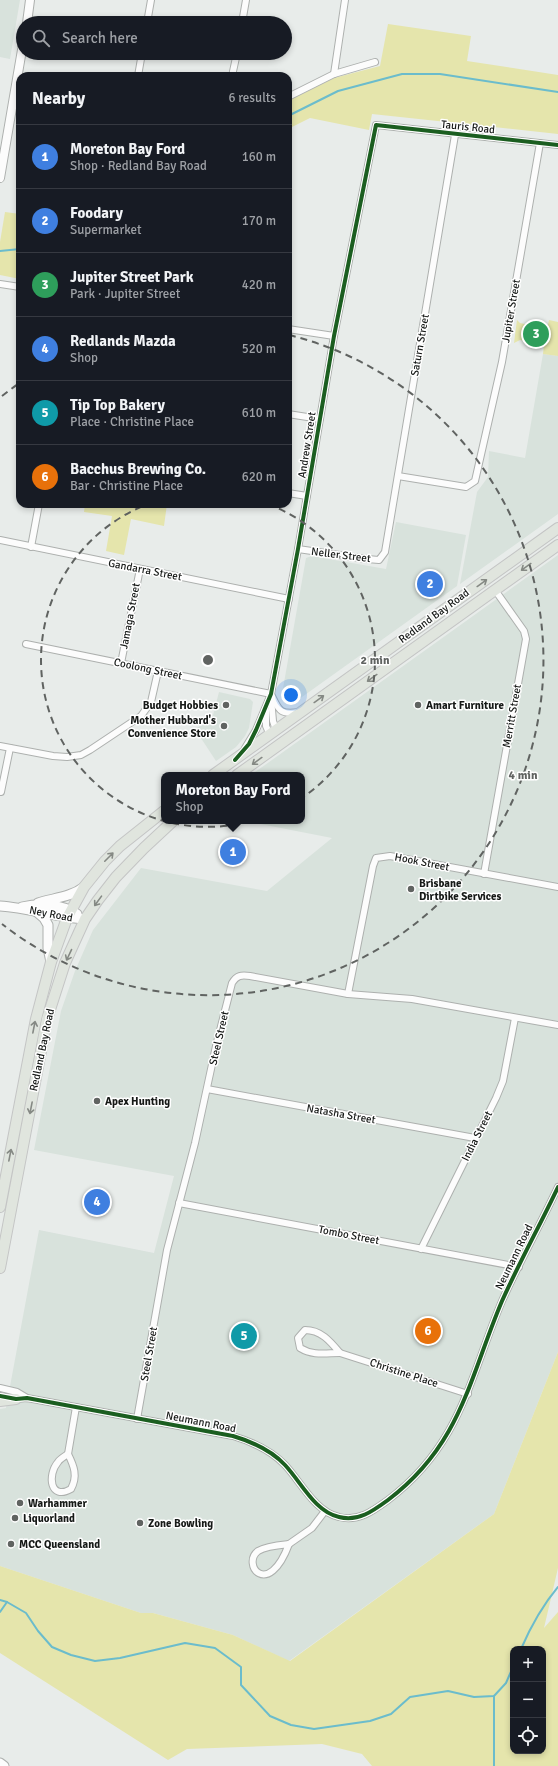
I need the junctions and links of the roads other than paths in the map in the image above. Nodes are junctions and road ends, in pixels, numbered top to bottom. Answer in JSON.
{"nodes":[{"id":1,"x":30,"y":0,"type":"edge"},
{"id":2,"x":151,"y":0,"type":"edge"},
{"id":3,"x":246,"y":0,"type":"edge"},
{"id":4,"x":345,"y":0,"type":"edge"},
{"id":5,"x":27,"y":16,"type":"edge"},
{"id":6,"x":148,"y":16,"type":"edge"},
{"id":7,"x":243,"y":16,"type":"edge"},
{"id":8,"x":20,"y":60,"type":"edge"},
{"id":9,"x":141,"y":60,"type":"edge"},
{"id":10,"x":235,"y":60,"type":"edge"},
{"id":11,"x":375,"y":62,"type":"dead end"},
{"id":12,"x":18,"y":72,"type":"edge"},
{"id":13,"x":139,"y":72,"type":"edge"},
{"id":14,"x":233,"y":72,"type":"edge"},
{"id":15,"x":334,"y":74,"type":"junction"},
{"id":16,"x":16,"y":85,"type":"edge"},
{"id":17,"x":292,"y":95,"type":"edge"},
{"id":18,"x":376,"y":125,"type":"joint"},
{"id":19,"x":455,"y":135,"type":"junction"},
{"id":20,"x":540,"y":143,"type":"junction"},
{"id":21,"x":558,"y":145,"type":"edge"},
{"id":22,"x":0,"y":178,"type":"edge"},
{"id":23,"x":0,"y":284,"type":"edge"},
{"id":24,"x":16,"y":286,"type":"edge"},
{"id":25,"x":292,"y":329,"type":"edge"},
{"id":26,"x":334,"y":336,"type":"junction"},
{"id":27,"x":292,"y":415,"type":"edge"},
{"id":28,"x":320,"y":419,"type":"junction"},
{"id":29,"x":398,"y":476,"type":"junction"},
{"id":30,"x":292,"y":494,"type":"edge"},
{"id":31,"x":307,"y":496,"type":"junction"},
{"id":32,"x":38,"y":508,"type":"edge"},
{"id":33,"x":558,"y":528,"type":"edge"},
{"id":34,"x":0,"y":540,"type":"edge"},
{"id":35,"x":558,"y":544,"type":"edge"},
{"id":36,"x":31,"y":547,"type":"junction"},
{"id":37,"x":298,"y":549,"type":"junction"},
{"id":38,"x":382,"y":555,"type":"joint"},
{"id":39,"x":140,"y":569,"type":"junction"},
{"id":40,"x":495,"y":590,"type":"junction"},
{"id":41,"x":289,"y":599,"type":"junction"},
{"id":42,"x":26,"y":644,"type":"dead end"},
{"id":43,"x":121,"y":663,"type":"junction"},
{"id":44,"x":158,"y":671,"type":"junction"},
{"id":45,"x":271,"y":694,"type":"junction"},
{"id":46,"x":266,"y":707,"type":"junction"},
{"id":47,"x":301,"y":712,"type":"junction"},
{"id":48,"x":273,"y":733,"type":"junction"},
{"id":49,"x":280,"y":744,"type":"junction"},
{"id":50,"x":0,"y":746,"type":"edge"},
{"id":51,"x":10,"y":748,"type":"junction"},
{"id":52,"x":234,"y":760,"type":"junction"},
{"id":53,"x":217,"y":772,"type":"edge"},
{"id":54,"x":241,"y":772,"type":"edge"},
{"id":55,"x":1,"y":792,"type":"edge"},
{"id":56,"x":161,"y":813,"type":"edge"},
{"id":57,"x":170,"y":824,"type":"edge"},
{"id":58,"x":484,"y":874,"type":"junction"},
{"id":59,"x":558,"y":886,"type":"edge"},
{"id":60,"x":84,"y":887,"type":"junction"},
{"id":61,"x":0,"y":906,"type":"edge"},
{"id":62,"x":36,"y":908,"type":"junction"},
{"id":63,"x":69,"y":914,"type":"junction"},
{"id":64,"x":85,"y":919,"type":"junction"},
{"id":65,"x":51,"y":962,"type":"junction"},
{"id":66,"x":348,"y":994,"type":"junction"},
{"id":67,"x":515,"y":1018,"type":"junction"},
{"id":68,"x":558,"y":1025,"type":"edge"},
{"id":69,"x":207,"y":1089,"type":"junction"},
{"id":70,"x":475,"y":1138,"type":"junction"},
{"id":71,"x":558,"y":1187,"type":"edge"},
{"id":72,"x":179,"y":1203,"type":"junction"},
{"id":73,"x":0,"y":1207,"type":"edge"},
{"id":74,"x":421,"y":1249,"type":"junction"},
{"id":75,"x":519,"y":1267,"type":"junction"},
{"id":76,"x":0,"y":1268,"type":"edge"},
{"id":77,"x":340,"y":1353,"type":"junction"},
{"id":78,"x":0,"y":1388,"type":"edge"},
{"id":79,"x":468,"y":1394,"type":"junction"},
{"id":80,"x":0,"y":1396,"type":"edge"},
{"id":81,"x":27,"y":1398,"type":"junction"},
{"id":82,"x":16,"y":1399,"type":"junction"},
{"id":83,"x":0,"y":1401,"type":"edge"},
{"id":84,"x":76,"y":1407,"type":"junction"},
{"id":85,"x":137,"y":1419,"type":"junction"},
{"id":86,"x":68,"y":1454,"type":"junction"},
{"id":87,"x":324,"y":1511,"type":"junction"},
{"id":88,"x":289,"y":1544,"type":"junction"},
{"id":89,"x":0,"y":1763,"type":"edge"},
{"id":90,"x":4,"y":1766,"type":"edge"}],
"edges":[{"from":1,"to":5,"type":"street"},
{"from":2,"to":6,"type":"street"},
{"from":3,"to":7,"type":"street"},
{"from":4,"to":15,"type":"street"},
{"from":8,"to":12,"type":"street"},
{"from":9,"to":13,"type":"street"},
{"from":10,"to":14,"type":"street"},
{"from":11,"to":15,"type":"street"},
{"from":15,"to":17,"type":"street"},
{"from":16,"to":22,"type":"street"},
{"from":18,"to":19,"type":"street","name":"Tauris Road"},
{"from":18,"to":26,"type":"street","name":"Andrew Street"},
{"from":19,"to":20,"type":"street","name":"Tauris Road"},
{"from":19,"to":29,"type":"street","name":"Saturn Street"},
{"from":20,"to":21,"type":"street","name":"Tauris Road"},
{"from":20,"to":29,"type":"street","name":"Jupiter Street"},
{"from":23,"to":24,"type":"street"},
{"from":25,"to":26,"type":"street"},
{"from":26,"to":28,"type":"street","name":"Andrew Street"},
{"from":27,"to":28,"type":"street"},
{"from":28,"to":31,"type":"street","name":"Andrew Street"},
{"from":29,"to":38,"type":"street","name":"Saturn Street"},
{"from":30,"to":31,"type":"street"},
{"from":31,"to":37,"type":"street","name":"Andrew Street"},
{"from":32,"to":36,"type":"street"},
{"from":47,"to":33,"type":"main road","name":"Redland Bay Road","one_way":true},
{"from":34,"to":36,"type":"street","name":"Gandarra Street"},
{"from":35,"to":40,"type":"main road","name":"Redland Bay Road","one_way":true},
{"from":36,"to":39,"type":"street","name":"Gandarra Street"},
{"from":37,"to":38,"type":"street","name":"Neller Street"},
{"from":37,"to":41,"type":"street","name":"Andrew Street"},
{"from":39,"to":41,"type":"street","name":"Gandarra Street"},
{"from":39,"to":43,"type":"street","name":"Jamaga Street"},
{"from":40,"to":49,"type":"main road","name":"Redland Bay Road","one_way":true},
{"from":40,"to":58,"type":"street","name":"Merritt Street"},
{"from":41,"to":45,"type":"street","name":"Andrew Street"},
{"from":42,"to":43,"type":"street","name":"Coolong Street"},
{"from":43,"to":44,"type":"street","name":"Coolong Street"},
{"from":44,"to":45,"type":"street","name":"Coolong Street"},
{"from":44,"to":51,"type":"street"},
{"from":45,"to":46,"type":"street","name":"Andrew Street"},
{"from":45,"to":47,"type":"street"},
{"from":45,"to":48,"type":"street","name":"Andrew Street"},
{"from":46,"to":48,"type":"street","name":"Andrew Street"},
{"from":46,"to":52,"type":"street","name":"Andrew Street"},
{"from":47,"to":48,"type":"main road","name":"Redland Bay Road"},
{"from":48,"to":49,"type":"main road"},
{"from":48,"to":52,"type":"main road","name":"Redland Bay Road"},
{"from":49,"to":54,"type":"main road","name":"Redland Bay Road","one_way":true},
{"from":50,"to":51,"type":"street"},
{"from":51,"to":55,"type":"street"},
{"from":52,"to":53,"type":"main road","name":"Redland Bay Road"},
{"from":60,"to":56,"type":"main road","name":"Redland Bay Road","one_way":true},
{"from":57,"to":64,"type":"main road","name":"Redland Bay Road","one_way":true},
{"from":58,"to":59,"type":"street","name":"Hook Street"},
{"from":58,"to":66,"type":"street","name":"Hook Street"},
{"from":60,"to":62,"type":"main road"},
{"from":60,"to":63,"type":"main road","name":"Redland Bay Road"},
{"from":61,"to":62,"type":"main road","name":"Ney Road"},
{"from":62,"to":63,"type":"main road","name":"Ney Road"},
{"from":62,"to":65,"type":"main road"},
{"from":63,"to":64,"type":"main road","name":"Ney Road"},
{"from":63,"to":65,"type":"main road","name":"Redland Bay Road"},
{"from":64,"to":76,"type":"main road","name":"Redland Bay Road","one_way":true},
{"from":73,"to":65,"type":"main road","name":"Redland Bay Road","one_way":true},
{"from":66,"to":67,"type":"street","name":"Steel Street"},
{"from":66,"to":69,"type":"street","name":"Steel Street"},
{"from":67,"to":68,"type":"street","name":"Steel Street"},
{"from":67,"to":70,"type":"street","name":"India Street"},
{"from":69,"to":70,"type":"street","name":"Natasha Street"},
{"from":69,"to":72,"type":"street","name":"Steel Street"},
{"from":70,"to":74,"type":"street","name":"India Street"},
{"from":71,"to":75,"type":"street","name":"Neumann Road"},
{"from":72,"to":74,"type":"street","name":"Tombo Street"},
{"from":72,"to":85,"type":"street","name":"Steel Street"},
{"from":74,"to":75,"type":"street","name":"Tombo Street"},
{"from":75,"to":79,"type":"street","name":"Neumann Road"},
{"from":77,"to":77,"type":"street","name":"Christine Place"},
{"from":77,"to":79,"type":"street","name":"Christine Place"},
{"from":78,"to":81,"type":"street","name":"Neumann Road"},
{"from":79,"to":87,"type":"street","name":"Neumann Road"},
{"from":80,"to":82,"type":"street","name":"Neumann Road"},
{"from":81,"to":82,"type":"street","name":"Neumann Road"},
{"from":81,"to":84,"type":"street","name":"Neumann Road"},
{"from":82,"to":83,"type":"main road"},
{"from":84,"to":85,"type":"street","name":"Neumann Road"},
{"from":84,"to":86,"type":"street"},
{"from":85,"to":87,"type":"street","name":"Neumann Road"},
{"from":86,"to":86,"type":"street"},
{"from":87,"to":88,"type":"street"},
{"from":88,"to":88,"type":"street"},
{"from":89,"to":90,"type":"main road"}]}
